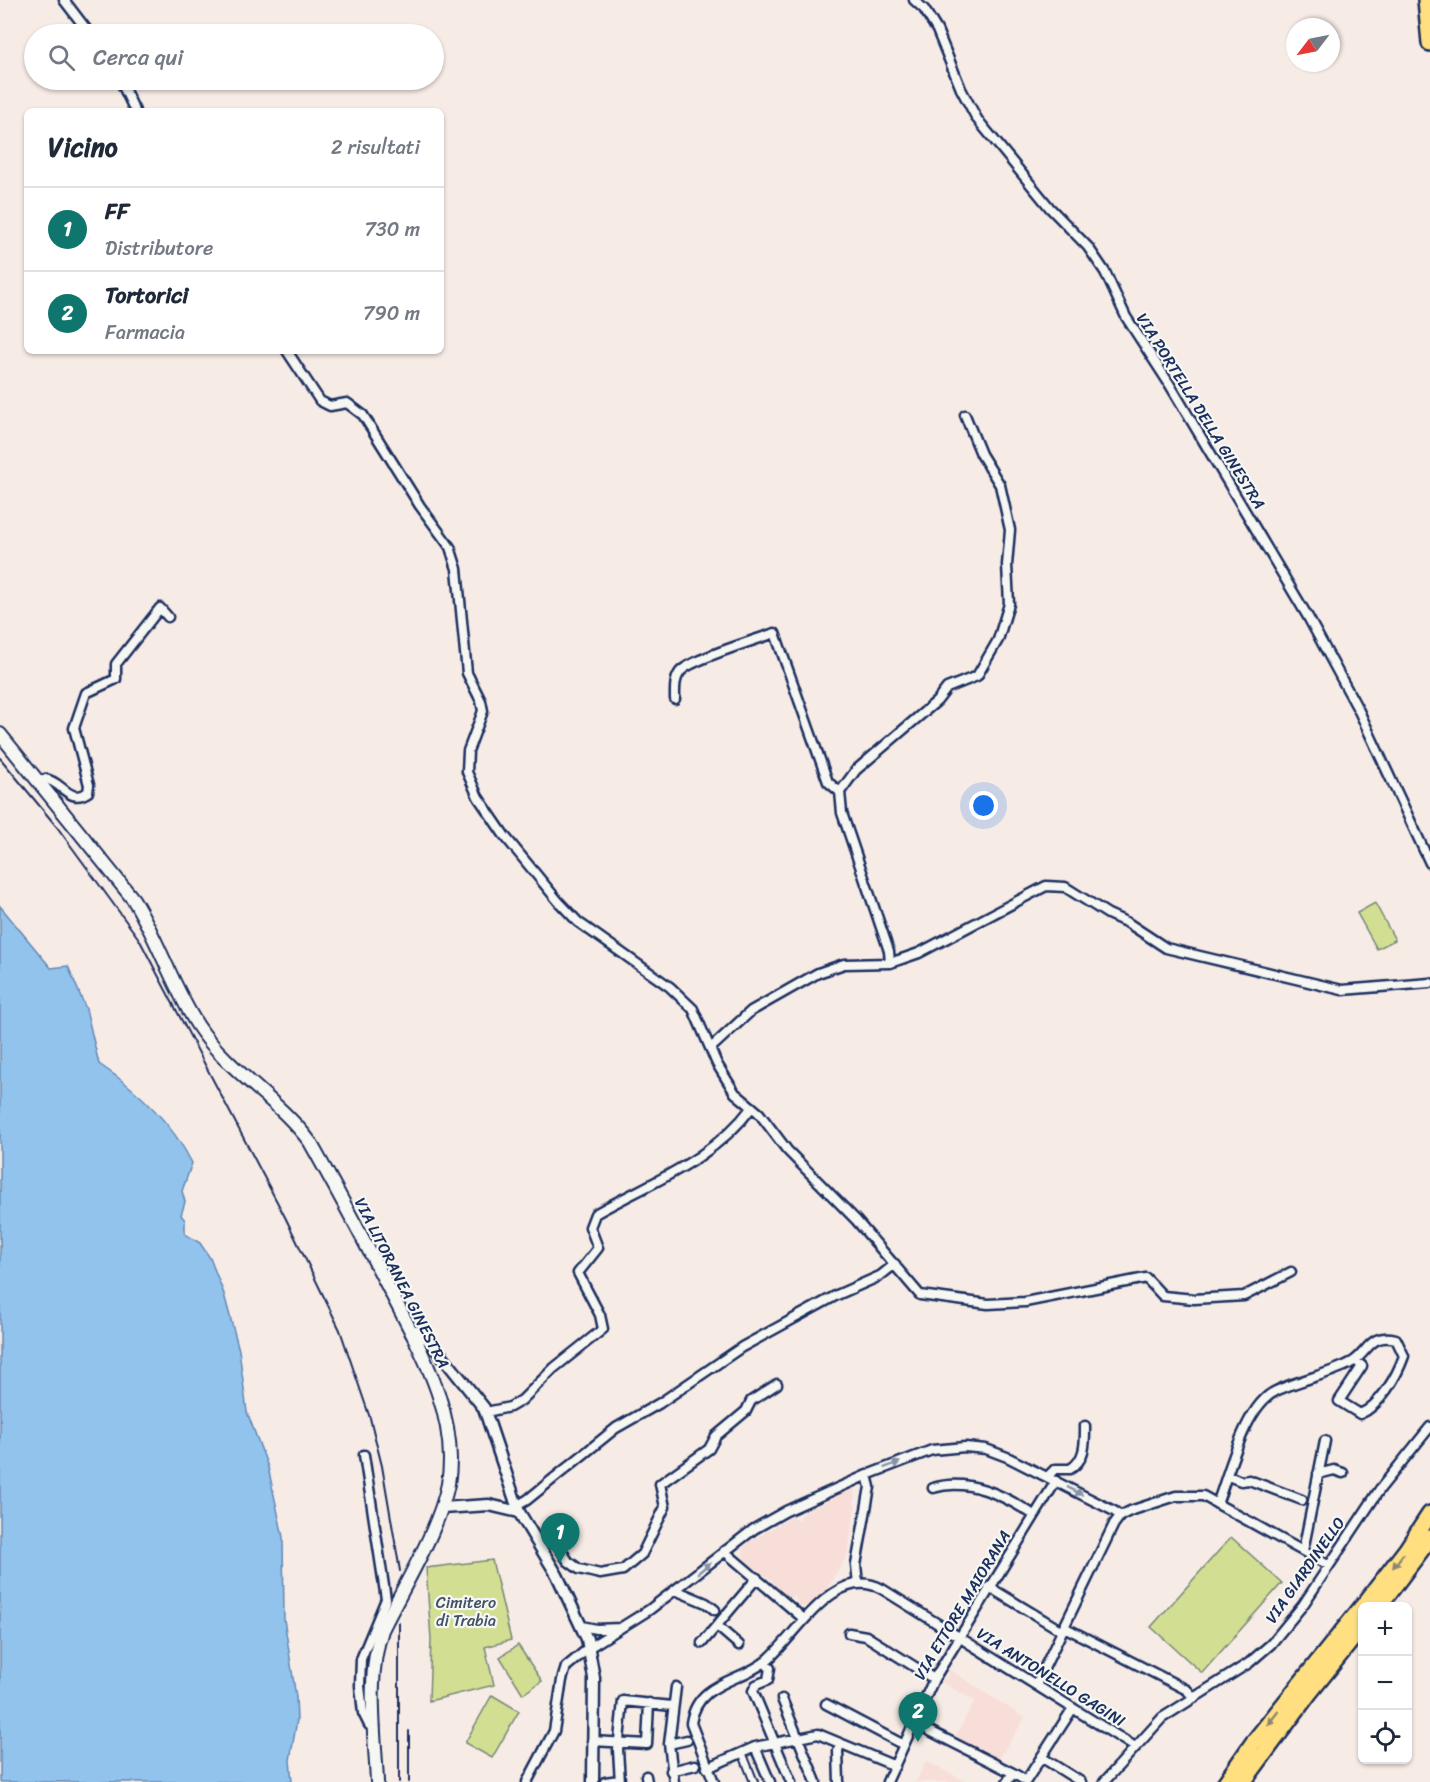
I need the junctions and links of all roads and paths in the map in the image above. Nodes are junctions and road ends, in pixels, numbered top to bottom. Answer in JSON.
{"nodes":[{"id":1,"x":64,"y":0,"type":"edge"},
{"id":2,"x":914,"y":0,"type":"edge"},
{"id":3,"x":1426,"y":0,"type":"edge"},
{"id":4,"x":82,"y":24,"type":"edge"},
{"id":5,"x":1430,"y":44,"type":"edge"},
{"id":6,"x":125,"y":90,"type":"edge"},
{"id":7,"x":134,"y":108,"type":"edge"},
{"id":8,"x":289,"y":354,"type":"edge"},
{"id":9,"x":965,"y":415,"type":"dead end"},
{"id":10,"x":168,"y":617,"type":"dead end"},
{"id":11,"x":675,"y":699,"type":"dead end"},
{"id":12,"x":0,"y":734,"type":"edge"},
{"id":13,"x":40,"y":783,"type":"junction"},
{"id":14,"x":840,"y":792,"type":"junction"},
{"id":15,"x":1430,"y":863,"type":"edge"},
{"id":16,"x":890,"y":963,"type":"junction"},
{"id":17,"x":1430,"y":983,"type":"edge"},
{"id":18,"x":712,"y":1047,"type":"junction"},
{"id":19,"x":752,"y":1107,"type":"junction"},
{"id":20,"x":895,"y":1264,"type":"junction"},
{"id":21,"x":1291,"y":1272,"type":"dead end"},
{"id":22,"x":411,"y":1333,"type":"junction"},
{"id":23,"x":1355,"y":1360,"type":"junction"},
{"id":24,"x":777,"y":1384,"type":"dead end"},
{"id":25,"x":486,"y":1412,"type":"junction"},
{"id":26,"x":1085,"y":1426,"type":"dead end"},
{"id":27,"x":1430,"y":1427,"type":"edge"},
{"id":28,"x":1325,"y":1441,"type":"dead end"},
{"id":29,"x":364,"y":1455,"type":"dead end"},
{"id":30,"x":1343,"y":1473,"type":"dead end"},
{"id":31,"x":1318,"y":1474,"type":"junction"},
{"id":32,"x":867,"y":1475,"type":"junction"},
{"id":33,"x":1228,"y":1476,"type":"junction"},
{"id":34,"x":1047,"y":1477,"type":"junction"},
{"id":35,"x":1056,"y":1481,"type":"junction"},
{"id":36,"x":933,"y":1488,"type":"dead end"},
{"id":37,"x":1302,"y":1500,"type":"dead end"},
{"id":38,"x":1217,"y":1504,"type":"junction"},
{"id":39,"x":442,"y":1508,"type":"junction"},
{"id":40,"x":519,"y":1508,"type":"junction"},
{"id":41,"x":1430,"y":1514,"type":"edge"},
{"id":42,"x":1034,"y":1515,"type":"junction"},
{"id":43,"x":1120,"y":1516,"type":"junction"},
{"id":44,"x":1430,"y":1538,"type":"edge"},
{"id":45,"x":538,"y":1541,"type":"junction"},
{"id":46,"x":724,"y":1551,"type":"junction"},
{"id":47,"x":1303,"y":1551,"type":"junction"},
{"id":48,"x":1328,"y":1565,"type":"junction"},
{"id":49,"x":756,"y":1578,"type":"junction"},
{"id":50,"x":858,"y":1584,"type":"junction"},
{"id":51,"x":989,"y":1587,"type":"junction"},
{"id":52,"x":675,"y":1590,"type":"junction"},
{"id":53,"x":1367,"y":1602,"type":"edge"},
{"id":54,"x":1382,"y":1602,"type":"edge"},
{"id":55,"x":715,"y":1610,"type":"dead end"},
{"id":56,"x":1358,"y":1613,"type":"edge"},
{"id":57,"x":804,"y":1619,"type":"junction"},
{"id":58,"x":582,"y":1626,"type":"junction"},
{"id":59,"x":717,"y":1626,"type":"junction"},
{"id":60,"x":623,"y":1627,"type":"junction"},
{"id":61,"x":1063,"y":1629,"type":"junction"},
{"id":62,"x":1358,"y":1632,"type":"edge"},
{"id":63,"x":849,"y":1633,"type":"dead end"},
{"id":64,"x":959,"y":1636,"type":"junction"},
{"id":65,"x":702,"y":1643,"type":"dead end"},
{"id":66,"x":739,"y":1645,"type":"dead end"},
{"id":67,"x":590,"y":1647,"type":"junction"},
{"id":68,"x":765,"y":1663,"type":"junction"},
{"id":69,"x":934,"y":1679,"type":"junction"},
{"id":70,"x":1036,"y":1685,"type":"junction"},
{"id":71,"x":676,"y":1687,"type":"dead end"},
{"id":72,"x":1194,"y":1698,"type":"junction"},
{"id":73,"x":782,"y":1699,"type":"dead end"},
{"id":74,"x":649,"y":1703,"type":"junction"},
{"id":75,"x":826,"y":1704,"type":"dead end"},
{"id":76,"x":672,"y":1706,"type":"junction"},
{"id":77,"x":1073,"y":1708,"type":"junction"},
{"id":78,"x":914,"y":1723,"type":"junction"},
{"id":79,"x":375,"y":1726,"type":"junction"},
{"id":80,"x":798,"y":1738,"type":"junction"},
{"id":81,"x":687,"y":1740,"type":"dead end"},
{"id":82,"x":592,"y":1741,"type":"junction"},
{"id":83,"x":619,"y":1743,"type":"junction"},
{"id":84,"x":775,"y":1743,"type":"junction"},
{"id":85,"x":840,"y":1743,"type":"junction"},
{"id":86,"x":669,"y":1744,"type":"junction"},
{"id":87,"x":904,"y":1745,"type":"junction"},
{"id":88,"x":755,"y":1747,"type":"junction"},
{"id":89,"x":1135,"y":1747,"type":"junction"},
{"id":90,"x":742,"y":1752,"type":"junction"},
{"id":91,"x":1041,"y":1757,"type":"junction"},
{"id":92,"x":695,"y":1765,"type":"dead end"},
{"id":93,"x":895,"y":1766,"type":"junction"},
{"id":94,"x":707,"y":1768,"type":"junction"},
{"id":95,"x":671,"y":1771,"type":"junction"},
{"id":96,"x":1012,"y":1773,"type":"junction"},
{"id":97,"x":620,"y":1781,"type":"edge"},
{"id":98,"x":377,"y":1782,"type":"edge"},
{"id":99,"x":527,"y":1782,"type":"edge"},
{"id":100,"x":593,"y":1782,"type":"edge"},
{"id":101,"x":605,"y":1782,"type":"edge"},
{"id":102,"x":674,"y":1782,"type":"edge"},
{"id":103,"x":714,"y":1782,"type":"edge"},
{"id":104,"x":754,"y":1782,"type":"edge"},
{"id":105,"x":770,"y":1782,"type":"edge"},
{"id":106,"x":791,"y":1782,"type":"edge"},
{"id":107,"x":816,"y":1782,"type":"edge"},
{"id":108,"x":839,"y":1782,"type":"edge"},
{"id":109,"x":887,"y":1782,"type":"edge"},
{"id":110,"x":1007,"y":1782,"type":"edge"},
{"id":111,"x":1026,"y":1782,"type":"edge"},
{"id":112,"x":1081,"y":1782,"type":"edge"},
{"id":113,"x":1104,"y":1782,"type":"edge"},
{"id":114,"x":1226,"y":1782,"type":"edge"},
{"id":115,"x":1243,"y":1782,"type":"edge"}],
"edges":[{"from":1,"to":4,"type":"street"},
{"from":2,"to":15,"type":"street","name":"VIA PORTELLA DELLA GINESTRA"},
{"from":3,"to":5,"type":"highway"},
{"from":6,"to":7,"type":"street"},
{"from":8,"to":18,"type":"street"},
{"from":9,"to":14,"type":"street"},
{"from":10,"to":13,"type":"street"},
{"from":11,"to":14,"type":"street"},
{"from":12,"to":13,"type":"main road","name":"VIA LITORANEA GINESTRA"},
{"from":13,"to":22,"type":"main road","name":"VIA LITORANEA GINESTRA"},
{"from":14,"to":16,"type":"street"},
{"from":16,"to":17,"type":"street"},
{"from":16,"to":18,"type":"street"},
{"from":18,"to":19,"type":"street"},
{"from":19,"to":20,"type":"street"},
{"from":19,"to":25,"type":"street"},
{"from":20,"to":21,"type":"street"},
{"from":20,"to":40,"type":"street"},
{"from":22,"to":25,"type":"street"},
{"from":22,"to":39,"type":"main road","name":"VIA LITORANEA GINESTRA"},
{"from":23,"to":23,"type":"street"},
{"from":23,"to":33,"type":"street"},
{"from":24,"to":45,"type":"street"},
{"from":25,"to":40,"type":"street"},
{"from":26,"to":34,"type":"street"},
{"from":27,"to":48,"type":"street","name":"VIA GIARDINELLO"},
{"from":28,"to":31,"type":"street"},
{"from":29,"to":79,"type":"street"},
{"from":30,"to":31,"type":"street"},
{"from":31,"to":47,"type":"street"},
{"from":32,"to":34,"type":"street","one_way":true},
{"from":32,"to":46,"type":"street"},
{"from":32,"to":50,"type":"street"},
{"from":33,"to":37,"type":"street"},
{"from":33,"to":38,"type":"street"},
{"from":34,"to":35,"type":"street"},
{"from":35,"to":42,"type":"street","name":"VIA ETTORE MAIORANA"},
{"from":35,"to":43,"type":"street","one_way":true},
{"from":36,"to":42,"type":"street"},
{"from":38,"to":43,"type":"street"},
{"from":38,"to":47,"type":"street"},
{"from":39,"to":40,"type":"street"},
{"from":39,"to":79,"type":"main road","name":"VIA LITORANEA GINESTRA"},
{"from":40,"to":45,"type":"street"},
{"from":41,"to":53,"type":"highway","one_way":true},
{"from":42,"to":51,"type":"street","name":"VIA ETTORE MAIORANA"},
{"from":43,"to":61,"type":"street"},
{"from":44,"to":54,"type":"highway"},
{"from":45,"to":58,"type":"street"},
{"from":46,"to":49,"type":"street"},
{"from":52,"to":46,"type":"street","one_way":true},
{"from":47,"to":48,"type":"street"},
{"from":48,"to":72,"type":"street","name":"VIA GIARDINELLO"},
{"from":49,"to":57,"type":"street"},
{"from":49,"to":59,"type":"street"},
{"from":50,"to":57,"type":"street"},
{"from":50,"to":64,"type":"street","name":"VIA ANTONELLO GAGINI"},
{"from":51,"to":61,"type":"street"},
{"from":51,"to":64,"type":"street","name":"VIA ETTORE MAIORANA"},
{"from":52,"to":55,"type":"street"},
{"from":52,"to":60,"type":"street"},
{"from":56,"to":114,"type":"highway","one_way":true},
{"from":57,"to":68,"type":"street"},
{"from":58,"to":60,"type":"street"},
{"from":58,"to":67,"type":"street"},
{"from":59,"to":65,"type":"street"},
{"from":59,"to":66,"type":"street"},
{"from":60,"to":67,"type":"street"},
{"from":61,"to":70,"type":"street"},
{"from":61,"to":72,"type":"street"},
{"from":62,"to":115,"type":"highway"},
{"from":63,"to":69,"type":"street"},
{"from":64,"to":69,"type":"street","name":"VIA ETTORE MAIORANA"},
{"from":64,"to":70,"type":"street","name":"VIA ANTONELLO GAGINI"},
{"from":67,"to":82,"type":"street"},
{"from":67,"to":99,"type":"street"},
{"from":68,"to":84,"type":"street"},
{"from":68,"to":94,"type":"street"},
{"from":69,"to":78,"type":"street","name":"VIA ETTORE MAIORANA"},
{"from":70,"to":77,"type":"street","name":"VIA ANTONELLO GAGINI"},
{"from":71,"to":76,"type":"street"},
{"from":72,"to":89,"type":"street","name":"VIA GIARDINELLO"},
{"from":73,"to":80,"type":"street"},
{"from":74,"to":76,"type":"street"},
{"from":74,"to":83,"type":"street"},
{"from":74,"to":83,"type":"street"},
{"from":75,"to":87,"type":"street"},
{"from":76,"to":86,"type":"street"},
{"from":77,"to":89,"type":"street","name":"VIA ANTONELLO GAGINI"},
{"from":77,"to":91,"type":"street"},
{"from":78,"to":87,"type":"street","name":"VIA ETTORE MAIORANA"},
{"from":78,"to":96,"type":"street"},
{"from":79,"to":98,"type":"main road","name":"VIA LITORANEA GINESTRA"},
{"from":80,"to":84,"type":"street"},
{"from":80,"to":85,"type":"street"},
{"from":80,"to":107,"type":"street"},
{"from":81,"to":86,"type":"street"},
{"from":82,"to":83,"type":"street"},
{"from":82,"to":100,"type":"street"},
{"from":83,"to":97,"type":"street"},
{"from":84,"to":88,"type":"street"},
{"from":84,"to":106,"type":"street"},
{"from":85,"to":93,"type":"street"},
{"from":85,"to":108,"type":"street"},
{"from":86,"to":95,"type":"street"},
{"from":87,"to":93,"type":"street","name":"VIA ETTORE MAIORANA"},
{"from":88,"to":90,"type":"street"},
{"from":88,"to":105,"type":"street"},
{"from":89,"to":113,"type":"street","name":"VIA GIARDINELLO"},
{"from":90,"to":94,"type":"street"},
{"from":90,"to":104,"type":"street"},
{"from":91,"to":111,"type":"street"},
{"from":91,"to":112,"type":"street"},
{"from":92,"to":95,"type":"street"},
{"from":93,"to":109,"type":"street","name":"VIA ETTORE MAIORANA"},
{"from":94,"to":103,"type":"street"},
{"from":95,"to":102,"type":"street"},
{"from":96,"to":110,"type":"street"},
{"from":96,"to":111,"type":"street"},
{"from":97,"to":101,"type":"street"}]}
